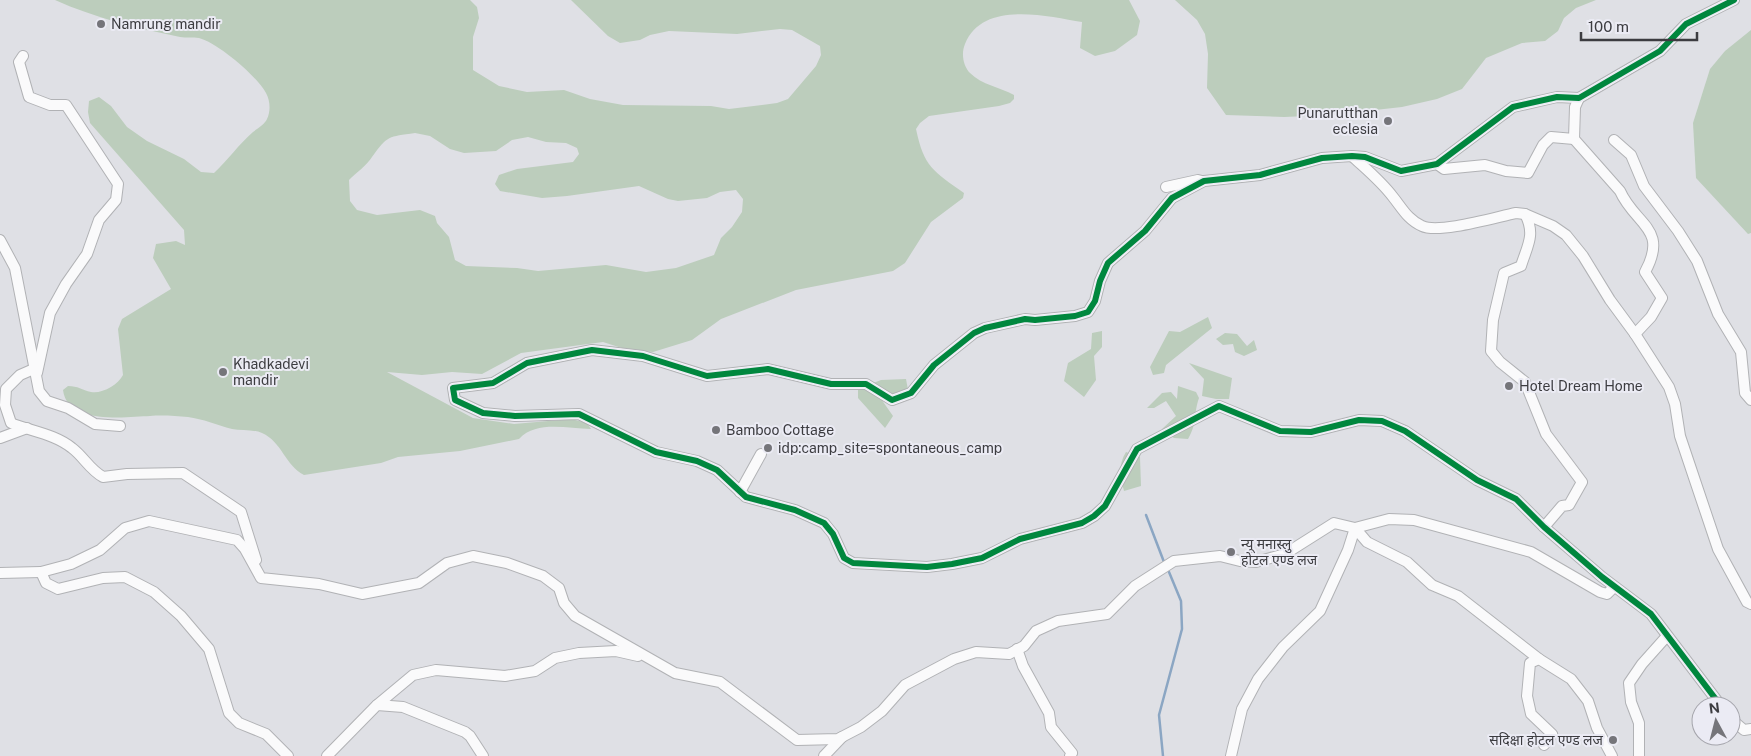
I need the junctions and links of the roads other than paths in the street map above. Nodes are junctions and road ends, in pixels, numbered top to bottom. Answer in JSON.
{"nodes":[{"id":1,"x":1734,"y":0,"type":"edge"},
{"id":2,"x":23,"y":56,"type":"dead end"},
{"id":3,"x":1579,"y":98,"type":"junction"},
{"id":4,"x":1574,"y":138,"type":"junction"},
{"id":5,"x":1614,"y":140,"type":"dead end"},
{"id":6,"x":1352,"y":156,"type":"junction"},
{"id":7,"x":1437,"y":164,"type":"junction"},
{"id":8,"x":1204,"y":182,"type":"junction"},
{"id":9,"x":1166,"y":187,"type":"dead end"},
{"id":10,"x":1526,"y":214,"type":"junction"},
{"id":11,"x":0,"y":240,"type":"edge"},
{"id":12,"x":1635,"y":334,"type":"junction"},
{"id":13,"x":36,"y":370,"type":"junction"},
{"id":14,"x":1751,"y":400,"type":"edge"},
{"id":15,"x":120,"y":426,"type":"dead end"},
{"id":16,"x":26,"y":428,"type":"junction"},
{"id":17,"x":0,"y":438,"type":"edge"},
{"id":18,"x":761,"y":454,"type":"dead end"},
{"id":19,"x":740,"y":492,"type":"junction"},
{"id":20,"x":1544,"y":526,"type":"junction"},
{"id":21,"x":1355,"y":528,"type":"junction"},
{"id":22,"x":41,"y":572,"type":"junction"},
{"id":23,"x":0,"y":573,"type":"edge"},
{"id":24,"x":261,"y":578,"type":"junction"},
{"id":25,"x":1614,"y":587,"type":"junction"},
{"id":26,"x":1751,"y":604,"type":"edge"},
{"id":27,"x":1667,"y":636,"type":"junction"},
{"id":28,"x":1017,"y":650,"type":"junction"},
{"id":29,"x":1539,"y":659,"type":"junction"},
{"id":30,"x":653,"y":661,"type":"junction"},
{"id":31,"x":1713,"y":696,"type":"edge"},
{"id":32,"x":377,"y":705,"type":"junction"},
{"id":33,"x":842,"y":737,"type":"junction"},
{"id":34,"x":1544,"y":745,"type":"dead end"},
{"id":35,"x":288,"y":756,"type":"edge"},
{"id":36,"x":327,"y":756,"type":"edge"},
{"id":37,"x":483,"y":756,"type":"edge"},
{"id":38,"x":824,"y":756,"type":"edge"},
{"id":39,"x":1070,"y":756,"type":"edge"},
{"id":40,"x":1230,"y":756,"type":"edge"},
{"id":41,"x":1612,"y":756,"type":"edge"},
{"id":42,"x":1639,"y":756,"type":"edge"}],
"edges":[{"from":1,"to":3,"type":"street"},
{"from":2,"to":13,"type":"street"},
{"from":3,"to":4,"type":"street"},
{"from":3,"to":7,"type":"street"},
{"from":4,"to":7,"type":"street"},
{"from":4,"to":12,"type":"street"},
{"from":5,"to":14,"type":"street"},
{"from":6,"to":7,"type":"street"},
{"from":6,"to":8,"type":"street"},
{"from":6,"to":10,"type":"street"},
{"from":8,"to":9,"type":"street"},
{"from":8,"to":19,"type":"street"},
{"from":10,"to":12,"type":"street"},
{"from":10,"to":20,"type":"street"},
{"from":11,"to":13,"type":"street"},
{"from":12,"to":26,"type":"street"},
{"from":13,"to":15,"type":"street"},
{"from":13,"to":16,"type":"street"},
{"from":16,"to":17,"type":"street"},
{"from":16,"to":24,"type":"street"},
{"from":18,"to":19,"type":"street"},
{"from":19,"to":20,"type":"street"},
{"from":20,"to":25,"type":"street"},
{"from":21,"to":25,"type":"street"},
{"from":21,"to":28,"type":"street"},
{"from":21,"to":29,"type":"street"},
{"from":21,"to":40,"type":"street"},
{"from":22,"to":23,"type":"street"},
{"from":22,"to":24,"type":"street"},
{"from":22,"to":35,"type":"street"},
{"from":24,"to":30,"type":"street"},
{"from":25,"to":27,"type":"street"},
{"from":27,"to":31,"type":"street"},
{"from":27,"to":42,"type":"street"},
{"from":28,"to":33,"type":"street"},
{"from":28,"to":39,"type":"street"},
{"from":29,"to":34,"type":"street"},
{"from":29,"to":41,"type":"street"},
{"from":30,"to":32,"type":"street"},
{"from":30,"to":33,"type":"street"},
{"from":32,"to":36,"type":"street"},
{"from":32,"to":37,"type":"street"},
{"from":33,"to":38,"type":"street"}]}
